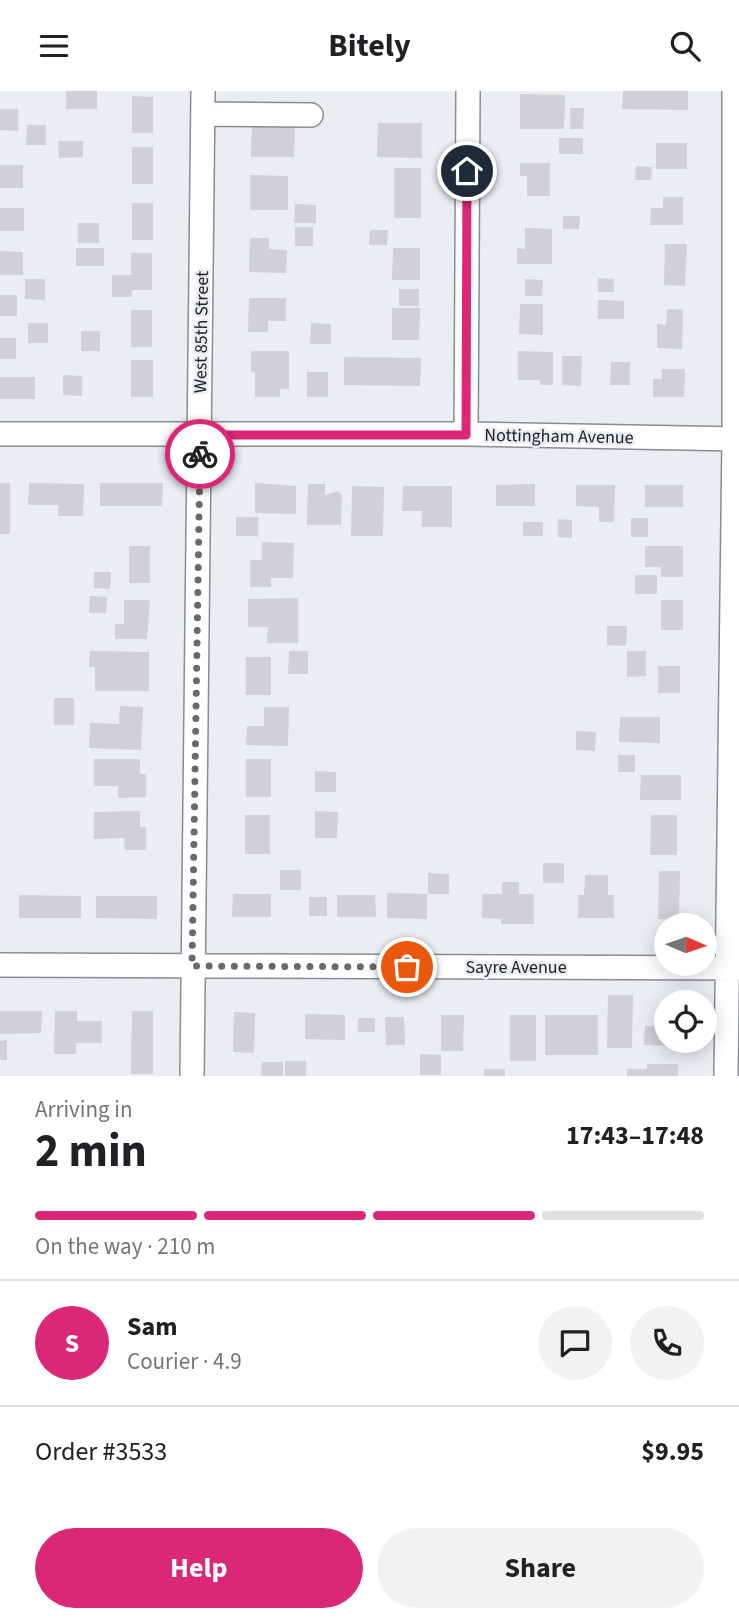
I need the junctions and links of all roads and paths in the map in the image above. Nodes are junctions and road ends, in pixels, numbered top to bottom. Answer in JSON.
{"nodes":[{"id":1,"x":468,"y":91,"type":"edge"},
{"id":2,"x":734,"y":91,"type":"edge"},
{"id":3,"x":203,"y":102,"type":"edge"},
{"id":4,"x":310,"y":115,"type":"dead end"},
{"id":5,"x":0,"y":434,"type":"edge"},
{"id":6,"x":200,"y":435,"type":"junction"},
{"id":7,"x":466,"y":435,"type":"junction"},
{"id":8,"x":737,"y":439,"type":"edge"},
{"id":9,"x":0,"y":965,"type":"edge"},
{"id":10,"x":192,"y":966,"type":"junction"},
{"id":11,"x":733,"y":968,"type":"edge"},
{"id":12,"x":192,"y":1076,"type":"edge"},
{"id":13,"x":726,"y":1076,"type":"edge"}],
"edges":[{"from":1,"to":7,"type":"street"},
{"from":2,"to":8,"type":"street"},
{"from":3,"to":4,"type":"street"},
{"from":3,"to":6,"type":"street","name":"West 85th Street"},
{"from":5,"to":6,"type":"street","name":"Nottingham Avenue"},
{"from":6,"to":7,"type":"street","name":"Nottingham Avenue"},
{"from":6,"to":10,"type":"street","name":"West 85th Street"},
{"from":7,"to":8,"type":"street","name":"Nottingham Avenue"},
{"from":8,"to":11,"type":"street"},
{"from":9,"to":10,"type":"street","name":"Sayre Avenue"},
{"from":10,"to":11,"type":"street","name":"Sayre Avenue"},
{"from":10,"to":12,"type":"street","name":"West 85th Street"},
{"from":11,"to":13,"type":"street"}]}
